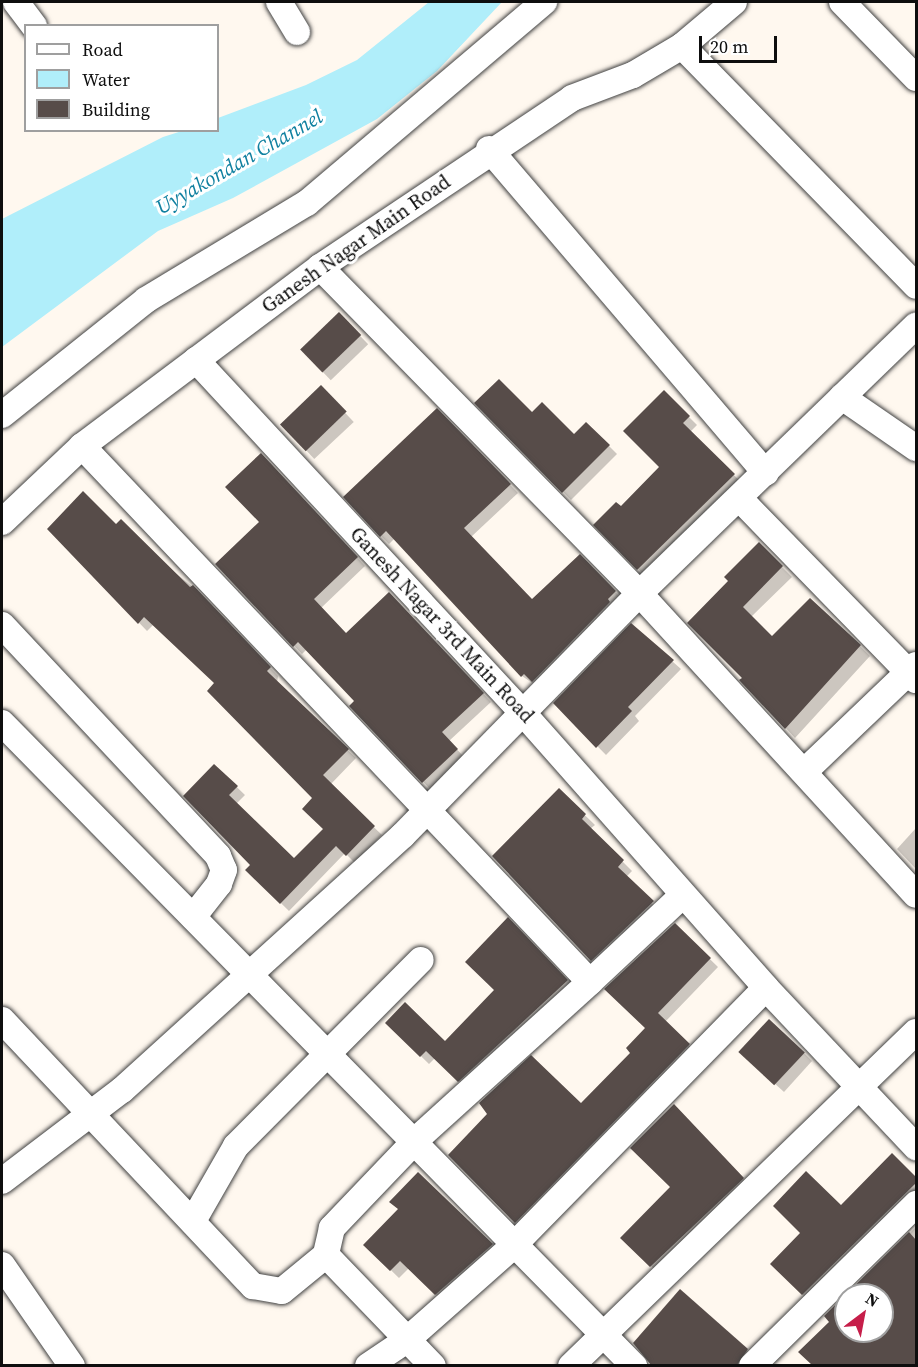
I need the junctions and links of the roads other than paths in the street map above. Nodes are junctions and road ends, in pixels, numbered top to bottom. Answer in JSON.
{"nodes":[{"id":1,"x":16,"y":2,"type":"edge"},
{"id":2,"x":279,"y":2,"type":"edge"},
{"id":3,"x":544,"y":2,"type":"edge"},
{"id":4,"x":734,"y":2,"type":"edge"},
{"id":5,"x":842,"y":2,"type":"edge"},
{"id":6,"x":32,"y":24,"type":"edge"},
{"id":7,"x":297,"y":33,"type":"dead end"},
{"id":8,"x":682,"y":46,"type":"junction"},
{"id":9,"x":916,"y":78,"type":"edge"},
{"id":10,"x":489,"y":149,"type":"junction"},
{"id":11,"x":320,"y":267,"type":"junction"},
{"id":12,"x":916,"y":286,"type":"edge"},
{"id":13,"x":916,"y":325,"type":"edge"},
{"id":14,"x":196,"y":360,"type":"junction"},
{"id":15,"x":842,"y":397,"type":"junction"},
{"id":16,"x":2,"y":415,"type":"edge"},
{"id":17,"x":82,"y":446,"type":"junction"},
{"id":18,"x":916,"y":448,"type":"edge"},
{"id":19,"x":766,"y":473,"type":"junction"},
{"id":20,"x":740,"y":498,"type":"junction"},
{"id":21,"x":2,"y":522,"type":"edge"},
{"id":22,"x":640,"y":594,"type":"junction"},
{"id":23,"x":2,"y":625,"type":"edge"},
{"id":24,"x":914,"y":672,"type":"edge"},
{"id":25,"x":523,"y":713,"type":"junction"},
{"id":26,"x":2,"y":723,"type":"edge"},
{"id":27,"x":806,"y":770,"type":"junction"},
{"id":28,"x":428,"y":810,"type":"junction"},
{"id":29,"x":683,"y":895,"type":"junction"},
{"id":30,"x":916,"y":895,"type":"edge"},
{"id":31,"x":193,"y":917,"type":"junction"},
{"id":32,"x":421,"y":960,"type":"dead end"},
{"id":33,"x":250,"y":974,"type":"junction"},
{"id":34,"x":590,"y":982,"type":"junction"},
{"id":35,"x":766,"y":988,"type":"junction"},
{"id":36,"x":2,"y":1020,"type":"edge"},
{"id":37,"x":916,"y":1032,"type":"edge"},
{"id":38,"x":327,"y":1051,"type":"junction"},
{"id":39,"x":860,"y":1086,"type":"junction"},
{"id":40,"x":90,"y":1114,"type":"junction"},
{"id":41,"x":416,"y":1140,"type":"junction"},
{"id":42,"x":916,"y":1147,"type":"edge"},
{"id":43,"x":2,"y":1181,"type":"edge"},
{"id":44,"x":916,"y":1204,"type":"edge"},
{"id":45,"x":193,"y":1221,"type":"junction"},
{"id":46,"x":513,"y":1246,"type":"junction"},
{"id":47,"x":326,"y":1255,"type":"junction"},
{"id":48,"x":2,"y":1265,"type":"edge"},
{"id":49,"x":604,"y":1335,"type":"junction"},
{"id":50,"x":408,"y":1339,"type":"junction"},
{"id":51,"x":72,"y":1365,"type":"edge"},
{"id":52,"x":368,"y":1365,"type":"edge"},
{"id":53,"x":433,"y":1365,"type":"edge"},
{"id":54,"x":571,"y":1365,"type":"edge"},
{"id":55,"x":634,"y":1365,"type":"edge"},
{"id":56,"x":752,"y":1365,"type":"edge"}],
"edges":[{"from":1,"to":6,"type":"street"},
{"from":2,"to":7,"type":"street"},
{"from":3,"to":16,"type":"street"},
{"from":4,"to":8,"type":"street","name":"Ganesh Nagar Main Road"},
{"from":5,"to":9,"type":"street"},
{"from":8,"to":10,"type":"street","name":"Ganesh Nagar Main Road"},
{"from":8,"to":12,"type":"street"},
{"from":10,"to":11,"type":"street","name":"Ganesh Nagar Main Road"},
{"from":10,"to":19,"type":"street"},
{"from":11,"to":14,"type":"street","name":"Ganesh Nagar Main Road"},
{"from":11,"to":22,"type":"street"},
{"from":13,"to":15,"type":"street"},
{"from":14,"to":17,"type":"street","name":"Ganesh Nagar Main Road"},
{"from":14,"to":25,"type":"street","name":"Ganesh Nagar 3rd Main Road"},
{"from":15,"to":18,"type":"street"},
{"from":15,"to":19,"type":"street"},
{"from":17,"to":21,"type":"street","name":"Ganesh Nagar Main Road"},
{"from":17,"to":28,"type":"street"},
{"from":19,"to":20,"type":"street"},
{"from":20,"to":22,"type":"street"},
{"from":20,"to":24,"type":"street"},
{"from":22,"to":25,"type":"street"},
{"from":22,"to":27,"type":"street"},
{"from":23,"to":31,"type":"street"},
{"from":24,"to":27,"type":"street"},
{"from":25,"to":28,"type":"street"},
{"from":25,"to":29,"type":"street","name":"Ganesh Nagar 3rd Main Road"},
{"from":26,"to":31,"type":"street"},
{"from":27,"to":30,"type":"street"},
{"from":28,"to":33,"type":"street"},
{"from":28,"to":34,"type":"street"},
{"from":29,"to":34,"type":"street"},
{"from":29,"to":35,"type":"street","name":"Ganesh Nagar 3rd Main Road"},
{"from":31,"to":33,"type":"street"},
{"from":32,"to":38,"type":"street"},
{"from":33,"to":38,"type":"street"},
{"from":33,"to":40,"type":"street"},
{"from":34,"to":41,"type":"street"},
{"from":35,"to":39,"type":"street","name":"Ganesh Nagar 3rd Main Road"},
{"from":35,"to":46,"type":"street"},
{"from":36,"to":40,"type":"street"},
{"from":37,"to":39,"type":"street"},
{"from":38,"to":41,"type":"street"},
{"from":38,"to":45,"type":"street"},
{"from":39,"to":42,"type":"street","name":"Ganesh Nagar 3rd Main Road"},
{"from":39,"to":49,"type":"street"},
{"from":40,"to":43,"type":"street"},
{"from":40,"to":45,"type":"street"},
{"from":41,"to":46,"type":"street"},
{"from":41,"to":47,"type":"street"},
{"from":44,"to":56,"type":"street"},
{"from":45,"to":47,"type":"street"},
{"from":46,"to":49,"type":"street"},
{"from":46,"to":50,"type":"street"},
{"from":47,"to":50,"type":"street"},
{"from":48,"to":51,"type":"street"},
{"from":49,"to":54,"type":"street"},
{"from":49,"to":55,"type":"street"},
{"from":50,"to":52,"type":"street"},
{"from":50,"to":53,"type":"street"}]}
